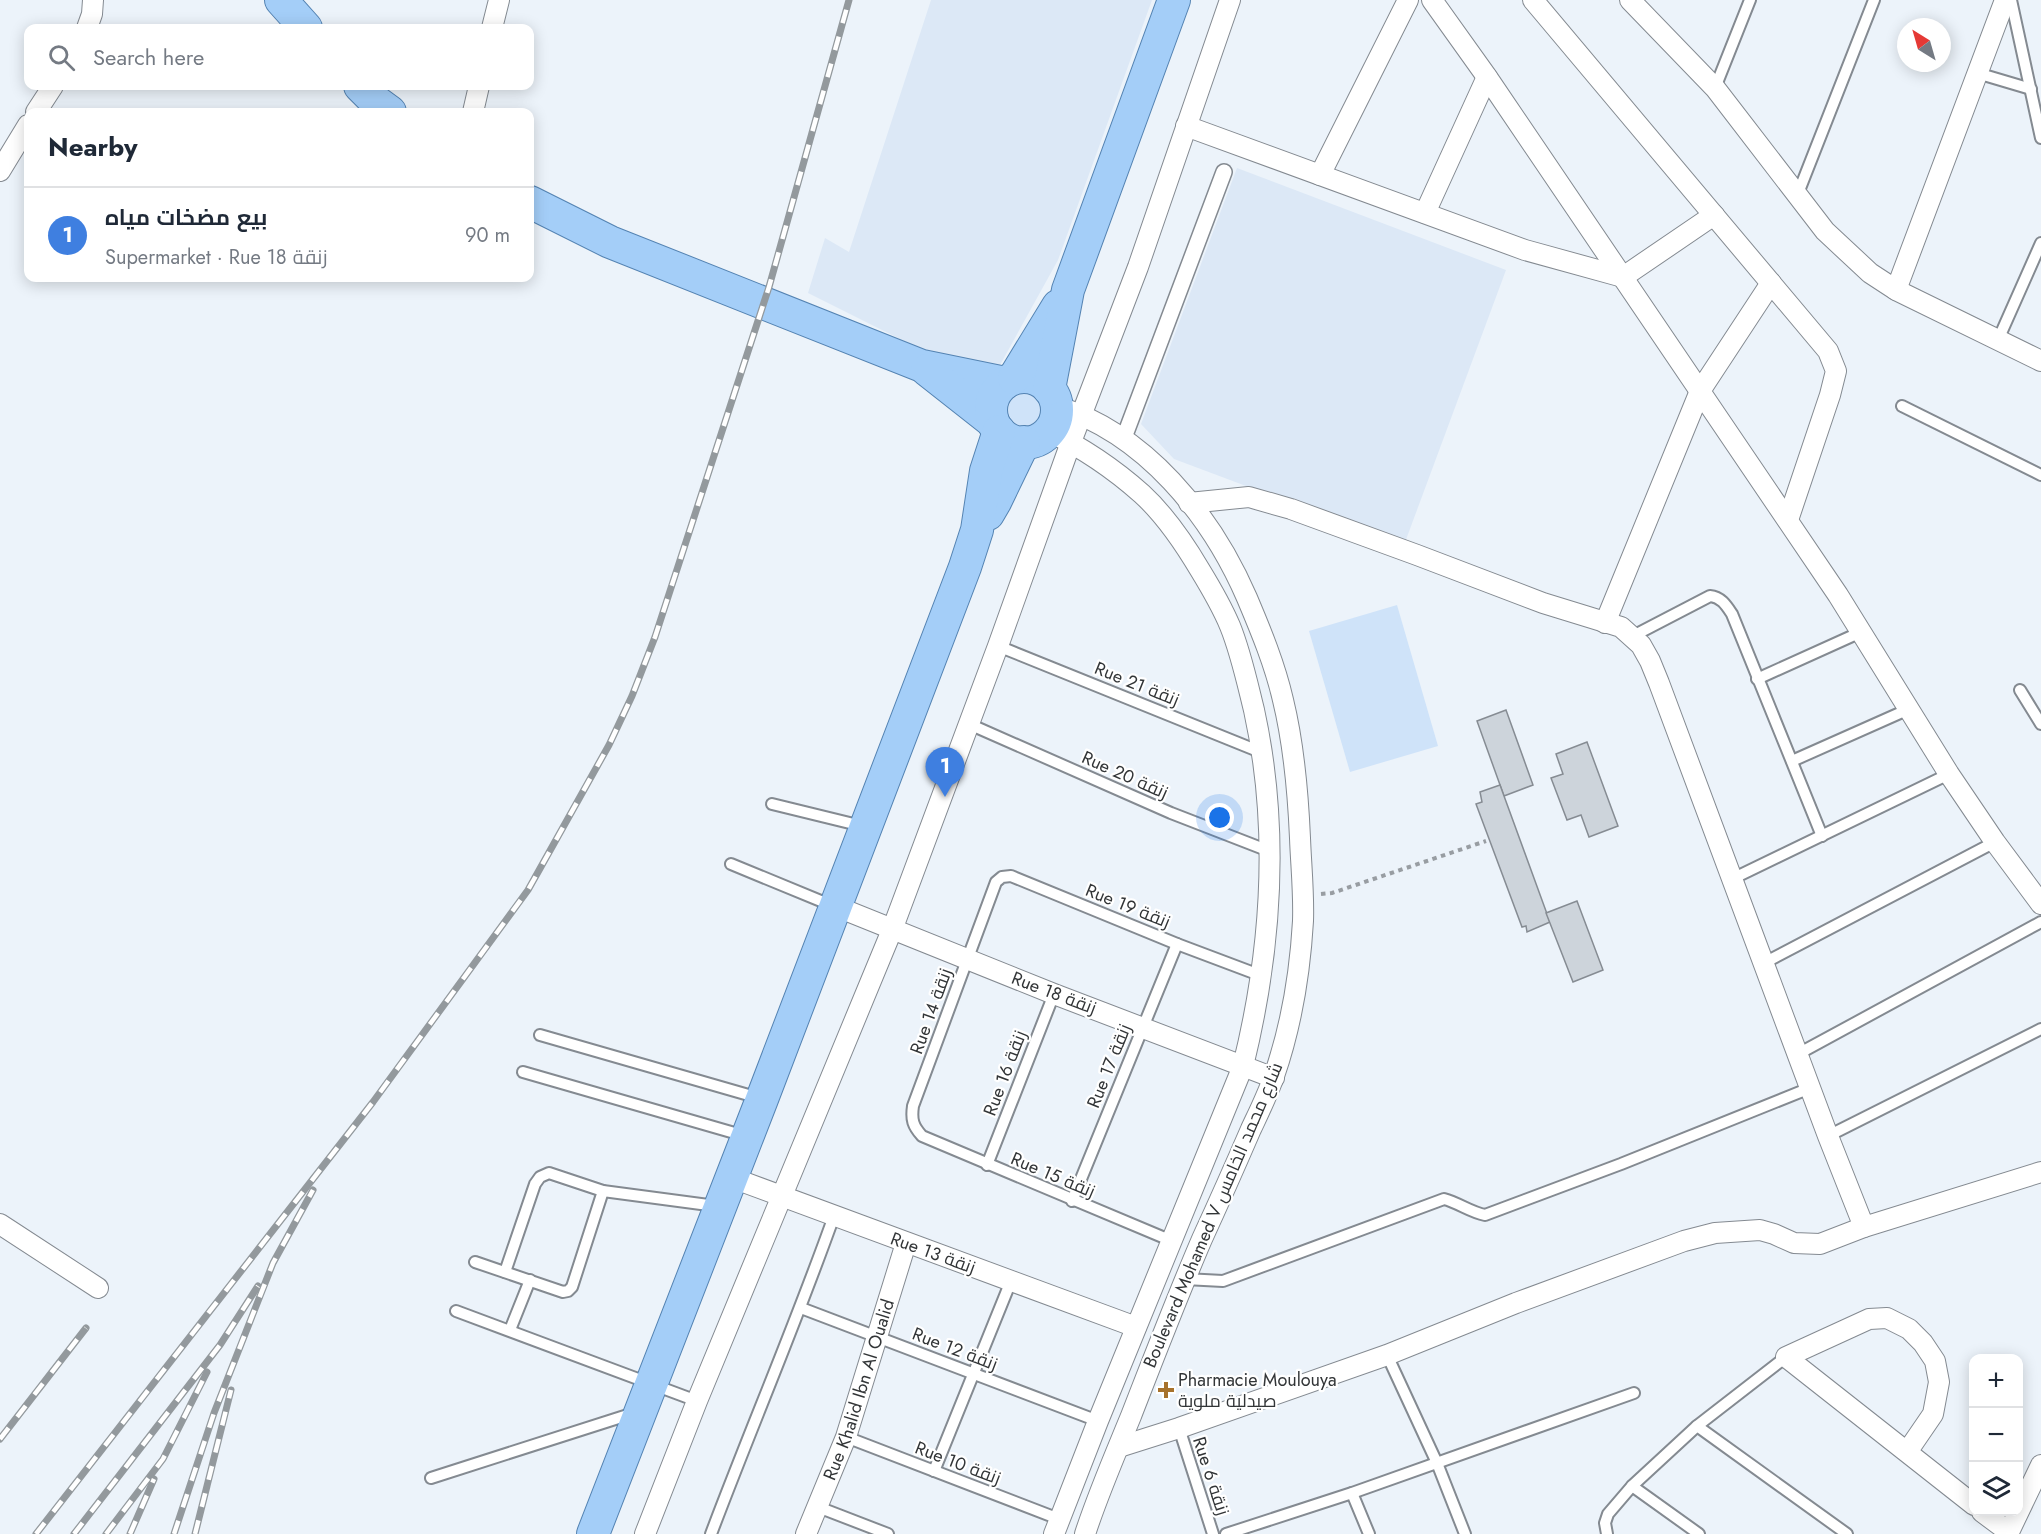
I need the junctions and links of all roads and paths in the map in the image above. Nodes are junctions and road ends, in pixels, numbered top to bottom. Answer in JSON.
{"nodes":[{"id":1,"x":93,"y":0,"type":"edge"},
{"id":2,"x":281,"y":0,"type":"edge"},
{"id":3,"x":499,"y":0,"type":"edge"},
{"id":4,"x":1174,"y":0,"type":"edge"},
{"id":5,"x":1230,"y":0,"type":"edge"},
{"id":6,"x":1408,"y":0,"type":"edge"},
{"id":7,"x":1432,"y":0,"type":"edge"},
{"id":8,"x":1533,"y":0,"type":"edge"},
{"id":9,"x":1630,"y":0,"type":"edge"},
{"id":10,"x":1750,"y":0,"type":"edge"},
{"id":11,"x":1874,"y":0,"type":"edge"},
{"id":12,"x":2005,"y":0,"type":"edge"},
{"id":13,"x":2011,"y":0,"type":"edge"},
{"id":14,"x":88,"y":24,"type":"edge"},
{"id":15,"x":302,"y":24,"type":"edge"},
{"id":16,"x":493,"y":24,"type":"edge"},
{"id":17,"x":1977,"y":73,"type":"junction"},
{"id":18,"x":1487,"y":76,"type":"junction"},
{"id":19,"x":1714,"y":88,"type":"junction"},
{"id":20,"x":2031,"y":89,"type":"junction"},
{"id":21,"x":50,"y":90,"type":"edge"},
{"id":22,"x":478,"y":90,"type":"edge"},
{"id":23,"x":39,"y":108,"type":"edge"},
{"id":24,"x":474,"y":108,"type":"edge"},
{"id":25,"x":1186,"y":126,"type":"junction"},
{"id":26,"x":24,"y":132,"type":"edge"},
{"id":27,"x":2041,"y":138,"type":"edge"},
{"id":28,"x":0,"y":171,"type":"edge"},
{"id":29,"x":1224,"y":172,"type":"dead end"},
{"id":30,"x":1320,"y":175,"type":"junction"},
{"id":31,"x":1797,"y":196,"type":"junction"},
{"id":32,"x":534,"y":204,"type":"edge"},
{"id":33,"x":1425,"y":213,"type":"junction"},
{"id":34,"x":1714,"y":215,"type":"junction"},
{"id":35,"x":2041,"y":243,"type":"edge"},
{"id":36,"x":1623,"y":277,"type":"junction"},
{"id":37,"x":1771,"y":283,"type":"junction"},
{"id":38,"x":1068,"y":290,"type":"junction"},
{"id":39,"x":1896,"y":290,"type":"junction"},
{"id":40,"x":1998,"y":340,"type":"junction"},
{"id":41,"x":2041,"y":361,"type":"edge"},
{"id":42,"x":922,"y":366,"type":"junction"},
{"id":43,"x":1010,"y":381,"type":"junction"},
{"id":44,"x":1700,"y":391,"type":"junction"},
{"id":45,"x":1902,"y":406,"type":"dead end"},
{"id":46,"x":1040,"y":422,"type":"junction"},
{"id":47,"x":1125,"y":435,"type":"dead end"},
{"id":48,"x":2041,"y":475,"type":"edge"},
{"id":49,"x":1190,"y":503,"type":"junction"},
{"id":50,"x":1788,"y":520,"type":"junction"},
{"id":51,"x":1605,"y":623,"type":"junction"},
{"id":52,"x":1862,"y":632,"type":"junction"},
{"id":53,"x":1633,"y":636,"type":"junction"},
{"id":54,"x":998,"y":646,"type":"junction"},
{"id":55,"x":1757,"y":679,"type":"junction"},
{"id":56,"x":2020,"y":690,"type":"dead end"},
{"id":57,"x":1909,"y":710,"type":"junction"},
{"id":58,"x":969,"y":724,"type":"junction"},
{"id":59,"x":2041,"y":724,"type":"edge"},
{"id":60,"x":1263,"y":753,"type":"junction"},
{"id":61,"x":1792,"y":761,"type":"junction"},
{"id":62,"x":1950,"y":774,"type":"junction"},
{"id":63,"x":772,"y":804,"type":"dead end"},
{"id":64,"x":865,"y":826,"type":"junction"},
{"id":65,"x":1822,"y":836,"type":"junction"},
{"id":66,"x":1486,"y":841,"type":"dead end"},
{"id":67,"x":1995,"y":842,"type":"junction"},
{"id":68,"x":1269,"y":852,"type":"junction"},
{"id":69,"x":731,"y":864,"type":"dead end"},
{"id":70,"x":1732,"y":879,"type":"junction"},
{"id":71,"x":992,"y":895,"type":"joint"},
{"id":72,"x":1302,"y":895,"type":"junction"},
{"id":73,"x":2041,"y":904,"type":"edge"},
{"id":74,"x":835,"y":906,"type":"junction"},
{"id":75,"x":2041,"y":922,"type":"edge"},
{"id":76,"x":892,"y":930,"type":"junction"},
{"id":77,"x":1177,"y":944,"type":"junction"},
{"id":78,"x":967,"y":960,"type":"junction"},
{"id":79,"x":1764,"y":963,"type":"junction"},
{"id":80,"x":1262,"y":976,"type":"junction"},
{"id":81,"x":1054,"y":994,"type":"junction"},
{"id":82,"x":1143,"y":1028,"type":"junction"},
{"id":83,"x":2041,"y":1029,"type":"edge"},
{"id":84,"x":540,"y":1035,"type":"dead end"},
{"id":85,"x":1798,"y":1054,"type":"junction"},
{"id":86,"x":1243,"y":1066,"type":"junction"},
{"id":87,"x":524,"y":1072,"type":"dead end"},
{"id":88,"x":1274,"y":1078,"type":"junction"},
{"id":89,"x":1810,"y":1088,"type":"junction"},
{"id":90,"x":762,"y":1099,"type":"junction"},
{"id":91,"x":922,"y":1136,"type":"joint"},
{"id":92,"x":1828,"y":1136,"type":"junction"},
{"id":93,"x":746,"y":1137,"type":"junction"},
{"id":94,"x":987,"y":1165,"type":"junction"},
{"id":95,"x":2041,"y":1172,"type":"edge"},
{"id":96,"x":730,"y":1177,"type":"junction"},
{"id":97,"x":603,"y":1191,"type":"junction"},
{"id":98,"x":781,"y":1197,"type":"junction"},
{"id":99,"x":1072,"y":1201,"type":"junction"},
{"id":100,"x":719,"y":1207,"type":"junction"},
{"id":101,"x":834,"y":1216,"type":"junction"},
{"id":102,"x":0,"y":1224,"type":"edge"},
{"id":103,"x":1864,"y":1227,"type":"junction"},
{"id":104,"x":1172,"y":1241,"type":"junction"},
{"id":105,"x":906,"y":1243,"type":"junction"},
{"id":106,"x":475,"y":1262,"type":"dead end"},
{"id":107,"x":505,"y":1272,"type":"junction"},
{"id":108,"x":1185,"y":1279,"type":"junction"},
{"id":109,"x":530,"y":1280,"type":"junction"},
{"id":110,"x":1011,"y":1281,"type":"junction"},
{"id":111,"x":98,"y":1288,"type":"dead end"},
{"id":112,"x":801,"y":1308,"type":"junction"},
{"id":113,"x":456,"y":1311,"type":"dead end"},
{"id":114,"x":1136,"y":1327,"type":"junction"},
{"id":115,"x":510,"y":1330,"type":"junction"},
{"id":116,"x":877,"y":1336,"type":"junction"},
{"id":117,"x":1387,"y":1355,"type":"junction"},
{"id":118,"x":1786,"y":1357,"type":"junction"},
{"id":119,"x":974,"y":1373,"type":"junction"},
{"id":120,"x":1634,"y":1393,"type":"dead end"},
{"id":121,"x":647,"y":1397,"type":"junction"},
{"id":122,"x":698,"y":1401,"type":"junction"},
{"id":123,"x":1098,"y":1420,"type":"junction"},
{"id":124,"x":1697,"y":1426,"type":"junction"},
{"id":125,"x":1179,"y":1428,"type":"junction"},
{"id":126,"x":846,"y":1437,"type":"junction"},
{"id":127,"x":1119,"y":1447,"type":"junction"},
{"id":128,"x":1906,"y":1452,"type":"junction"},
{"id":129,"x":1437,"y":1463,"type":"junction"},
{"id":130,"x":2041,"y":1465,"type":"edge"},
{"id":131,"x":934,"y":1471,"type":"junction"},
{"id":132,"x":431,"y":1478,"type":"dead end"},
{"id":133,"x":1632,"y":1486,"type":"junction"},
{"id":134,"x":1352,"y":1493,"type":"junction"},
{"id":135,"x":1969,"y":1501,"type":"edge"},
{"id":136,"x":818,"y":1507,"type":"junction"},
{"id":137,"x":1987,"y":1516,"type":"edge"},
{"id":138,"x":1056,"y":1527,"type":"edge"},
{"id":139,"x":2008,"y":1533,"type":"edge"},
{"id":140,"x":593,"y":1534,"type":"edge"},
{"id":141,"x":645,"y":1534,"type":"edge"},
{"id":142,"x":711,"y":1534,"type":"edge"},
{"id":143,"x":806,"y":1534,"type":"edge"},
{"id":144,"x":888,"y":1534,"type":"edge"},
{"id":145,"x":1084,"y":1534,"type":"edge"},
{"id":146,"x":1213,"y":1534,"type":"edge"},
{"id":147,"x":1226,"y":1534,"type":"edge"},
{"id":148,"x":1369,"y":1534,"type":"edge"},
{"id":149,"x":1465,"y":1534,"type":"edge"},
{"id":150,"x":1607,"y":1534,"type":"edge"},
{"id":151,"x":1699,"y":1534,"type":"edge"},
{"id":152,"x":1847,"y":1534,"type":"edge"}],
"edges":[{"from":1,"to":14,"type":"street"},
{"from":2,"to":15,"type":"main road"},
{"from":3,"to":16,"type":"street"},
{"from":4,"to":38,"type":"main road"},
{"from":5,"to":25,"type":"street"},
{"from":6,"to":30,"type":"street"},
{"from":7,"to":18,"type":"street"},
{"from":8,"to":34,"type":"street"},
{"from":9,"to":19,"type":"street"},
{"from":10,"to":19,"type":"lane"},
{"from":11,"to":31,"type":"lane"},
{"from":12,"to":17,"type":"street"},
{"from":13,"to":20,"type":"lane"},
{"from":17,"to":20,"type":"lane"},
{"from":17,"to":39,"type":"street"},
{"from":18,"to":33,"type":"street"},
{"from":18,"to":36,"type":"street"},
{"from":19,"to":31,"type":"street"},
{"from":20,"to":27,"type":"lane"},
{"from":21,"to":23,"type":"street"},
{"from":22,"to":24,"type":"street"},
{"from":25,"to":30,"type":"street"},
{"from":25,"to":46,"type":"street"},
{"from":26,"to":28,"type":"street"},
{"from":29,"to":47,"type":"street"},
{"from":30,"to":33,"type":"street"},
{"from":31,"to":39,"type":"street"},
{"from":32,"to":42,"type":"main road"},
{"from":33,"to":36,"type":"street"},
{"from":34,"to":36,"type":"street"},
{"from":34,"to":37,"type":"street"},
{"from":35,"to":40,"type":"lane"},
{"from":36,"to":44,"type":"street"},
{"from":37,"to":44,"type":"street"},
{"from":37,"to":50,"type":"street"},
{"from":38,"to":43,"type":"main road"},
{"from":38,"to":46,"type":"main road"},
{"from":39,"to":40,"type":"street"},
{"from":40,"to":41,"type":"street"},
{"from":42,"to":43,"type":"main road"},
{"from":42,"to":46,"type":"main road"},
{"from":43,"to":46,"type":"main road"},
{"from":43,"to":46,"type":"main road"},
{"from":44,"to":50,"type":"street"},
{"from":44,"to":51,"type":"street"},
{"from":45,"to":48,"type":"lane"},
{"from":46,"to":49,"type":"street","name":"Boulevard Mohamed V شارع محمد الخامس"},
{"from":46,"to":54,"type":"street"},
{"from":46,"to":60,"type":"street","name":"Boulevard Mohamed V شارع محمد الخامس"},
{"from":46,"to":64,"type":"main road"},
{"from":49,"to":51,"type":"street"},
{"from":49,"to":72,"type":"street","name":"Boulevard Mohamed V شارع محمد الخامس"},
{"from":50,"to":52,"type":"street"},
{"from":51,"to":53,"type":"street"},
{"from":52,"to":55,"type":"lane"},
{"from":52,"to":57,"type":"street"},
{"from":53,"to":55,"type":"lane"},
{"from":53,"to":70,"type":"street"},
{"from":54,"to":58,"type":"street"},
{"from":54,"to":60,"type":"lane","name":"Rue 21 زنقة"},
{"from":55,"to":61,"type":"lane"},
{"from":56,"to":59,"type":"lane"},
{"from":57,"to":61,"type":"lane"},
{"from":57,"to":62,"type":"street"},
{"from":58,"to":68,"type":"lane","name":"Rue 20 زنقة"},
{"from":58,"to":76,"type":"street"},
{"from":60,"to":68,"type":"street","name":"Boulevard Mohamed V شارع محمد الخامس"},
{"from":61,"to":65,"type":"lane"},
{"from":62,"to":65,"type":"lane"},
{"from":62,"to":67,"type":"street"},
{"from":63,"to":64,"type":"lane"},
{"from":64,"to":74,"type":"main road"},
{"from":65,"to":70,"type":"lane"},
{"from":66,"to":72,"type":"path"},
{"from":67,"to":73,"type":"street"},
{"from":67,"to":79,"type":"lane"},
{"from":68,"to":80,"type":"street","name":"Boulevard Mohamed V شارع محمد الخامس"},
{"from":69,"to":74,"type":"lane"},
{"from":70,"to":79,"type":"street"},
{"from":71,"to":77,"type":"lane","name":"Rue 19 زنقة"},
{"from":71,"to":78,"type":"lane","name":"Rue 14 زنقة"},
{"from":72,"to":88,"type":"street","name":"Boulevard Mohamed V شارع محمد الخامس"},
{"from":74,"to":76,"type":"street","name":"Rue 18 زنقة"},
{"from":74,"to":90,"type":"main road"},
{"from":75,"to":85,"type":"lane"},
{"from":76,"to":78,"type":"street","name":"Rue 18 زنقة"},
{"from":76,"to":98,"type":"street"},
{"from":77,"to":80,"type":"lane","name":"Rue 19 زنقة"},
{"from":77,"to":82,"type":"lane","name":"Rue 17 زنقة"},
{"from":78,"to":81,"type":"street","name":"Rue 18 زنقة"},
{"from":78,"to":91,"type":"lane","name":"Rue 14 زنقة"},
{"from":79,"to":85,"type":"street"},
{"from":80,"to":86,"type":"street","name":"Boulevard Mohamed V شارع محمد الخامس"},
{"from":81,"to":82,"type":"street","name":"Rue 18 زنقة"},
{"from":81,"to":94,"type":"lane","name":"Rue 16 زنقة"},
{"from":82,"to":86,"type":"street","name":"Rue 18 زنقة"},
{"from":82,"to":99,"type":"lane","name":"Rue 17 زنقة"},
{"from":83,"to":92,"type":"lane"},
{"from":84,"to":90,"type":"lane"},
{"from":85,"to":89,"type":"street"},
{"from":86,"to":88,"type":"street","name":"Rue 18 زنقة"},
{"from":86,"to":104,"type":"street","name":"Boulevard Mohamed V شارع محمد الخامس"},
{"from":87,"to":93,"type":"lane"},
{"from":88,"to":108,"type":"street","name":"Boulevard Mohamed V شارع محمد الخامس"},
{"from":89,"to":92,"type":"street"},
{"from":89,"to":108,"type":"lane"},
{"from":90,"to":93,"type":"main road"},
{"from":91,"to":94,"type":"lane","name":"Rue 15 زنقة"},
{"from":92,"to":103,"type":"street"},
{"from":93,"to":96,"type":"main road"},
{"from":94,"to":99,"type":"lane","name":"Rue 15 زنقة"},
{"from":95,"to":103,"type":"street"},
{"from":96,"to":98,"type":"street","name":"Rue 13 زنقة"},
{"from":96,"to":100,"type":"main road"},
{"from":97,"to":100,"type":"lane"},
{"from":97,"to":107,"type":"lane"},
{"from":97,"to":109,"type":"lane"},
{"from":98,"to":101,"type":"street","name":"Rue 13 زنقة"},
{"from":98,"to":122,"type":"street"},
{"from":99,"to":104,"type":"lane","name":"Rue 15 زنقة"},
{"from":100,"to":121,"type":"main road"},
{"from":101,"to":105,"type":"street","name":"Rue 13 زنقة"},
{"from":101,"to":112,"type":"lane"},
{"from":102,"to":111,"type":"street"},
{"from":103,"to":117,"type":"street"},
{"from":104,"to":114,"type":"street","name":"Boulevard Mohamed V شارع محمد الخامس"},
{"from":105,"to":110,"type":"street","name":"Rue 13 زنقة"},
{"from":105,"to":116,"type":"street","name":"Rue Khalid Ibn Al Oualid"},
{"from":106,"to":107,"type":"lane"},
{"from":107,"to":109,"type":"lane"},
{"from":108,"to":127,"type":"street","name":"Boulevard Mohamed V شارع محمد الخامس"},
{"from":109,"to":115,"type":"lane"},
{"from":110,"to":114,"type":"street","name":"Rue 13 زنقة"},
{"from":110,"to":119,"type":"lane"},
{"from":112,"to":116,"type":"lane","name":"Rue 12 زنقة"},
{"from":112,"to":142,"type":"lane"},
{"from":113,"to":115,"type":"lane"},
{"from":114,"to":123,"type":"street","name":"Boulevard Mohamed V شارع محمد الخامس"},
{"from":115,"to":121,"type":"lane"},
{"from":116,"to":119,"type":"lane","name":"Rue 12 زنقة"},
{"from":116,"to":126,"type":"street","name":"Rue Khalid Ibn Al Oualid"},
{"from":117,"to":125,"type":"street"},
{"from":117,"to":129,"type":"lane"},
{"from":118,"to":124,"type":"lane"},
{"from":118,"to":128,"type":"street"},
{"from":118,"to":128,"type":"street"},
{"from":119,"to":123,"type":"lane","name":"Rue 12 زنقة"},
{"from":119,"to":131,"type":"lane"},
{"from":120,"to":129,"type":"lane"},
{"from":121,"to":122,"type":"lane"},
{"from":121,"to":132,"type":"lane"},
{"from":121,"to":140,"type":"main road"},
{"from":122,"to":141,"type":"street"},
{"from":123,"to":138,"type":"street","name":"Boulevard Mohamed V شارع محمد الخامس"},
{"from":124,"to":133,"type":"lane"},
{"from":124,"to":152,"type":"lane"},
{"from":125,"to":127,"type":"street"},
{"from":125,"to":146,"type":"lane","name":"Rue 6 زنقة"},
{"from":126,"to":131,"type":"lane","name":"Rue 10 زنقة"},
{"from":126,"to":136,"type":"street","name":"Rue Khalid Ibn Al Oualid"},
{"from":127,"to":145,"type":"street","name":"Boulevard Mohamed V شارع محمد الخامس"},
{"from":128,"to":135,"type":"street"},
{"from":129,"to":134,"type":"lane"},
{"from":129,"to":149,"type":"lane"},
{"from":130,"to":139,"type":"street"},
{"from":131,"to":138,"type":"lane","name":"Rue 10 زنقة"},
{"from":133,"to":150,"type":"lane"},
{"from":133,"to":151,"type":"lane"},
{"from":134,"to":147,"type":"lane"},
{"from":134,"to":148,"type":"lane"},
{"from":136,"to":143,"type":"street","name":"Rue Khalid Ibn Al Oualid"},
{"from":136,"to":144,"type":"lane"},
{"from":137,"to":139,"type":"street"}]}
